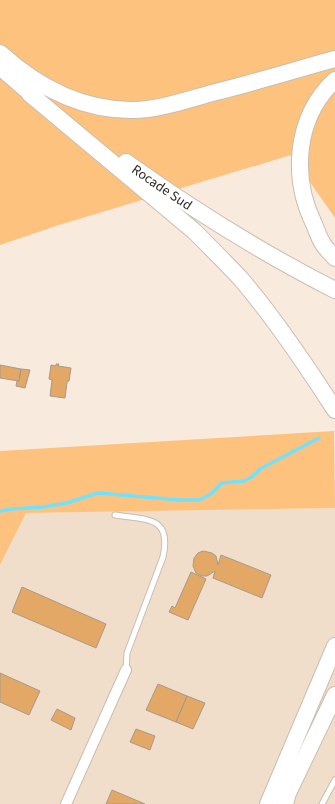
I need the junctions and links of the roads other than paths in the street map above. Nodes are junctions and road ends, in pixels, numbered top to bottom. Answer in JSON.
{"nodes":[{"id":1,"x":0,"y":53,"type":"edge"},
{"id":2,"x":335,"y":59,"type":"edge"},
{"id":3,"x":0,"y":67,"type":"edge"},
{"id":4,"x":335,"y":80,"type":"edge"},
{"id":5,"x":30,"y":94,"type":"junction"},
{"id":6,"x":335,"y":258,"type":"edge"},
{"id":7,"x":335,"y":290,"type":"edge"},
{"id":8,"x":335,"y":410,"type":"edge"},
{"id":9,"x":114,"y":515,"type":"dead end"},
{"id":10,"x":335,"y":646,"type":"edge"},
{"id":11,"x":126,"y":670,"type":"joint"},
{"id":12,"x":335,"y":695,"type":"edge"},
{"id":13,"x":335,"y":780,"type":"edge"},
{"id":14,"x":66,"y":804,"type":"edge"},
{"id":15,"x":268,"y":804,"type":"edge"},
{"id":16,"x":285,"y":804,"type":"edge"},
{"id":17,"x":322,"y":804,"type":"edge"}],
"edges":[{"from":1,"to":2,"type":"main road"},
{"from":3,"to":5,"type":"main road","name":"Rocade Sud"},
{"from":4,"to":6,"type":"main road"},
{"from":5,"to":7,"type":"main road","name":"Rocade Sud"},
{"from":5,"to":8,"type":"main road"},
{"from":9,"to":11,"type":"lane"},
{"from":10,"to":15,"type":"main road"},
{"from":11,"to":14,"type":"street"},
{"from":12,"to":16,"type":"main road"},
{"from":13,"to":17,"type":"lane"}]}
